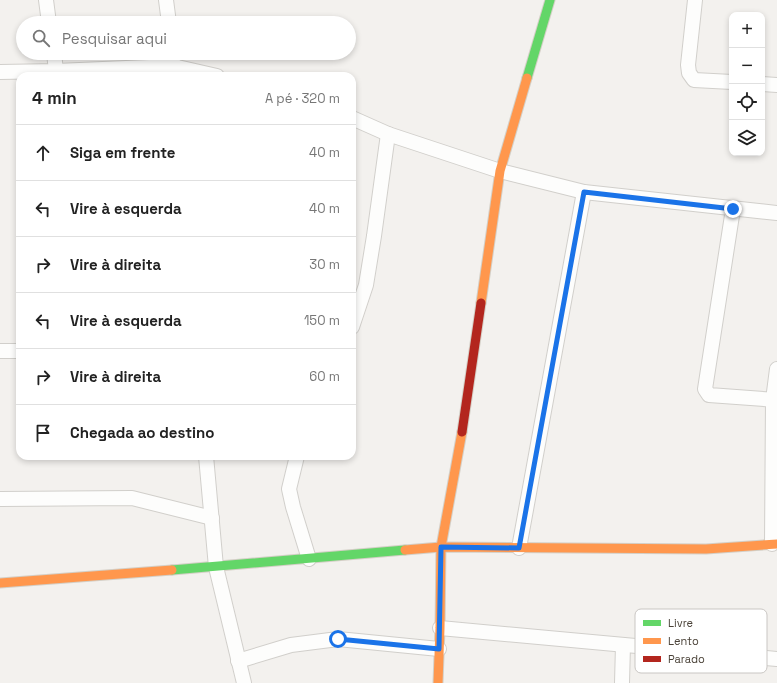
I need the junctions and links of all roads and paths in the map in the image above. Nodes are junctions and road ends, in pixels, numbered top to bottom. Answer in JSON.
{"nodes":[{"id":1,"x":46,"y":0,"type":"edge"},
{"id":2,"x":166,"y":0,"type":"edge"},
{"id":3,"x":550,"y":0,"type":"edge"},
{"id":4,"x":694,"y":0,"type":"edge"},
{"id":5,"x":48,"y":16,"type":"edge"},
{"id":6,"x":168,"y":16,"type":"edge"},
{"id":7,"x":55,"y":60,"type":"edge"},
{"id":8,"x":173,"y":65,"type":"edge"},
{"id":9,"x":56,"y":71,"type":"junction"},
{"id":10,"x":0,"y":72,"type":"edge"},
{"id":11,"x":201,"y":72,"type":"edge"},
{"id":12,"x":729,"y":82,"type":"edge"},
{"id":13,"x":765,"y":84,"type":"edge"},
{"id":14,"x":777,"y":85,"type":"edge"},
{"id":15,"x":356,"y":120,"type":"edge"},
{"id":16,"x":388,"y":134,"type":"junction"},
{"id":17,"x":500,"y":171,"type":"junction"},
{"id":18,"x":584,"y":192,"type":"junction"},
{"id":19,"x":733,"y":209,"type":"junction"},
{"id":20,"x":777,"y":213,"type":"edge"},
{"id":21,"x":356,"y":315,"type":"edge"},
{"id":22,"x":0,"y":351,"type":"edge"},
{"id":23,"x":16,"y":351,"type":"edge"},
{"id":24,"x":777,"y":369,"type":"edge"},
{"id":25,"x":775,"y":400,"type":"edge"},
{"id":26,"x":206,"y":460,"type":"edge"},
{"id":27,"x":296,"y":460,"type":"edge"},
{"id":28,"x":0,"y":499,"type":"edge"},
{"id":29,"x":212,"y":518,"type":"junction"},
{"id":30,"x":774,"y":544,"type":"edge"},
{"id":31,"x":441,"y":547,"type":"junction"},
{"id":32,"x":519,"y":548,"type":"junction"},
{"id":33,"x":309,"y":558,"type":"junction"},
{"id":34,"x":216,"y":567,"type":"junction"},
{"id":35,"x":0,"y":583,"type":"edge"},
{"id":36,"x":440,"y":628,"type":"junction"},
{"id":37,"x":623,"y":645,"type":"junction"},
{"id":38,"x":635,"y":646,"type":"edge"},
{"id":39,"x":439,"y":649,"type":"junction"},
{"id":40,"x":767,"y":659,"type":"edge"},
{"id":41,"x":777,"y":660,"type":"edge"},
{"id":42,"x":238,"y":661,"type":"junction"},
{"id":43,"x":244,"y":683,"type":"edge"},
{"id":44,"x":438,"y":683,"type":"edge"},
{"id":45,"x":622,"y":683,"type":"edge"}],
"edges":[{"from":1,"to":5,"type":"street"},
{"from":2,"to":6,"type":"street"},
{"from":3,"to":17,"type":"street"},
{"from":4,"to":12,"type":"street"},
{"from":7,"to":9,"type":"street"},
{"from":8,"to":9,"type":"street"},
{"from":8,"to":11,"type":"street"},
{"from":9,"to":10,"type":"street"},
{"from":13,"to":14,"type":"street"},
{"from":15,"to":16,"type":"street"},
{"from":16,"to":17,"type":"street"},
{"from":16,"to":21,"type":"street"},
{"from":17,"to":18,"type":"street"},
{"from":17,"to":31,"type":"street"},
{"from":18,"to":19,"type":"street"},
{"from":18,"to":32,"type":"street"},
{"from":19,"to":20,"type":"street"},
{"from":19,"to":25,"type":"street"},
{"from":22,"to":23,"type":"street"},
{"from":24,"to":25,"type":"street"},
{"from":25,"to":30,"type":"street"},
{"from":26,"to":29,"type":"street"},
{"from":27,"to":33,"type":"street"},
{"from":28,"to":29,"type":"street"},
{"from":29,"to":34,"type":"street"},
{"from":30,"to":32,"type":"street"},
{"from":31,"to":32,"type":"street"},
{"from":31,"to":33,"type":"street"},
{"from":31,"to":36,"type":"street"},
{"from":33,"to":34,"type":"street"},
{"from":34,"to":35,"type":"street"},
{"from":34,"to":42,"type":"street"},
{"from":36,"to":37,"type":"street"},
{"from":36,"to":39,"type":"street"},
{"from":37,"to":38,"type":"street"},
{"from":37,"to":45,"type":"street"},
{"from":39,"to":42,"type":"street"},
{"from":39,"to":44,"type":"street"},
{"from":40,"to":41,"type":"street"},
{"from":42,"to":43,"type":"street"}]}
